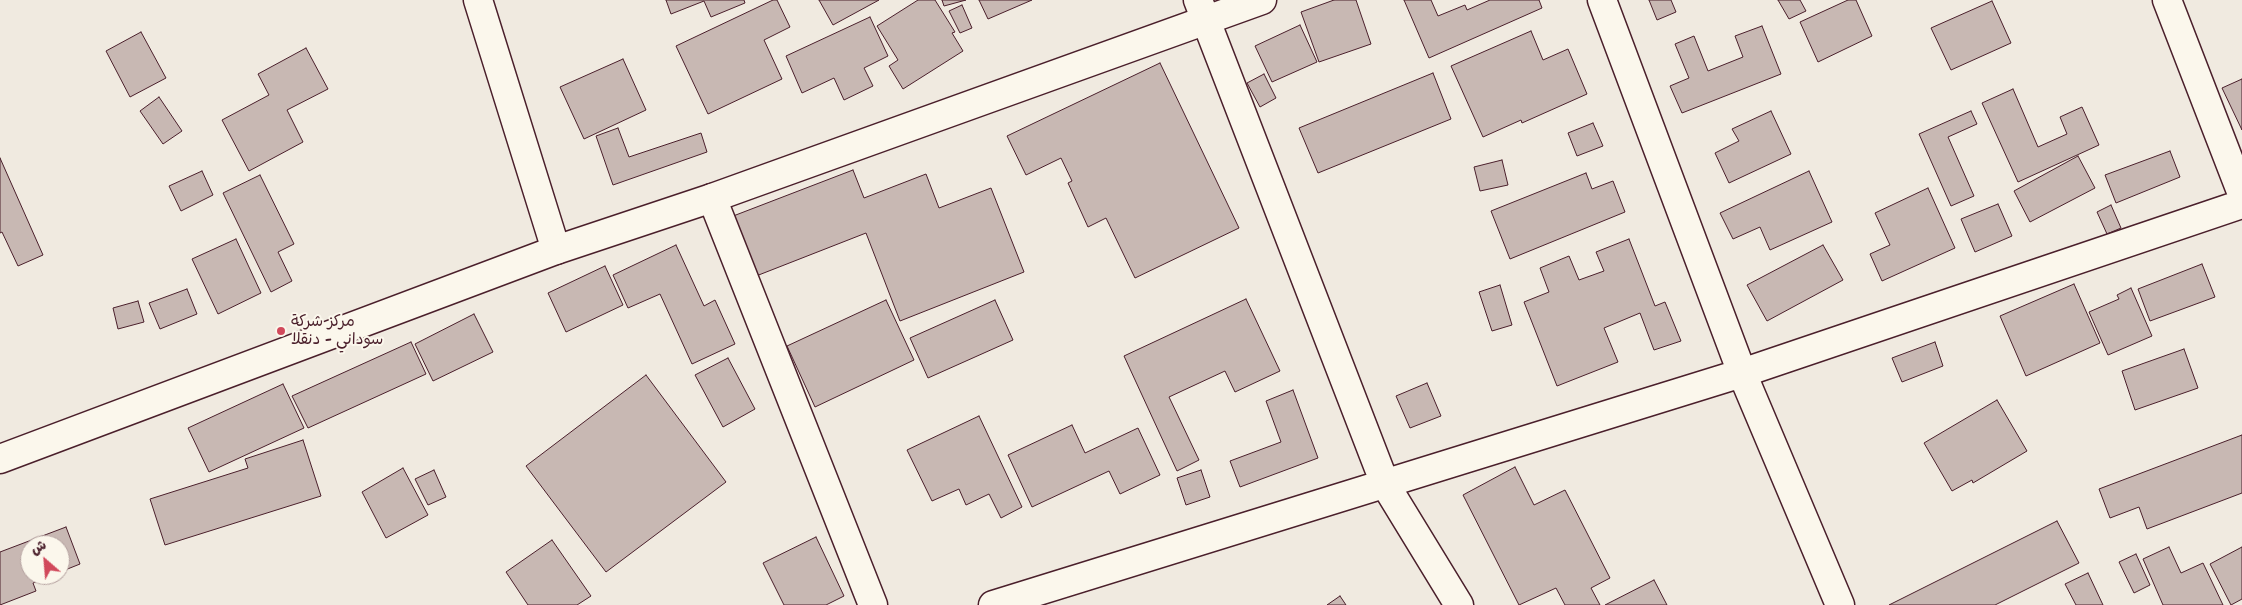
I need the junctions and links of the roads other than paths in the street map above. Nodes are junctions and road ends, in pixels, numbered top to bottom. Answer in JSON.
{"nodes":[{"id":1,"x":1262,"y":0,"type":"edge"},
{"id":2,"x":1602,"y":0,"type":"edge"},
{"id":3,"x":2167,"y":0,"type":"edge"},
{"id":4,"x":480,"y":1,"type":"edge"},
{"id":5,"x":1203,"y":10,"type":"edge"},
{"id":6,"x":2242,"y":194,"type":"edge"},
{"id":7,"x":712,"y":198,"type":"junction"},
{"id":8,"x":2242,"y":204,"type":"edge"},
{"id":9,"x":556,"y":250,"type":"junction"},
{"id":10,"x":1742,"y":373,"type":"junction"},
{"id":11,"x":0,"y":459,"type":"edge"},
{"id":12,"x":1386,"y":484,"type":"junction"},
{"id":13,"x":873,"y":605,"type":"edge"},
{"id":14,"x":993,"y":605,"type":"edge"},
{"id":15,"x":1460,"y":605,"type":"edge"},
{"id":16,"x":1840,"y":605,"type":"edge"}],
"edges":[{"from":1,"to":5,"type":"street"},
{"from":2,"to":10,"type":"street"},
{"from":3,"to":6,"type":"street"},
{"from":4,"to":9,"type":"street"},
{"from":5,"to":7,"type":"street"},
{"from":5,"to":12,"type":"street"},
{"from":7,"to":9,"type":"street"},
{"from":7,"to":13,"type":"street"},
{"from":8,"to":10,"type":"street"},
{"from":9,"to":11,"type":"street"},
{"from":10,"to":12,"type":"street"},
{"from":10,"to":16,"type":"street"},
{"from":12,"to":14,"type":"street"},
{"from":12,"to":15,"type":"street"}]}
